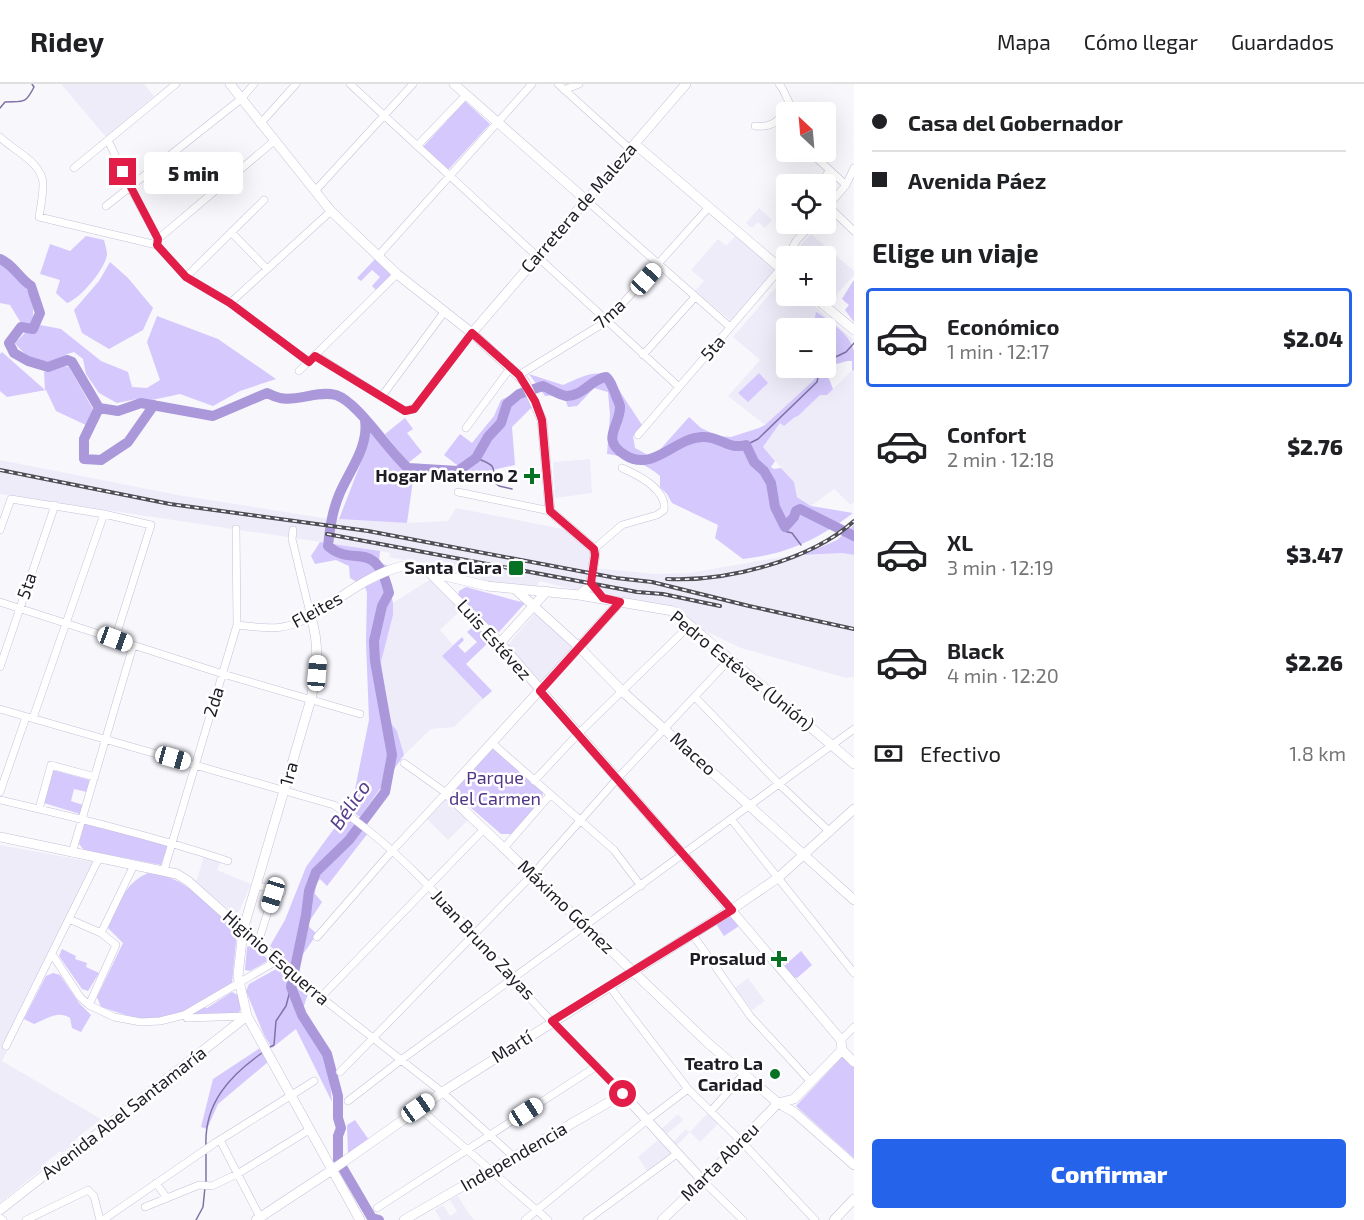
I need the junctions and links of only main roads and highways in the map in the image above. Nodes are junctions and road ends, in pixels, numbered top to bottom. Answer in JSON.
{"nodes":[{"id":1,"x":230,"y":84,"type":"edge"},
{"id":2,"x":454,"y":84,"type":"edge"},
{"id":3,"x":685,"y":85,"type":"edge"},
{"id":4,"x":632,"y":146,"type":"junction"},
{"id":5,"x":586,"y":200,"type":"junction"},
{"id":6,"x":776,"y":265,"type":"edge"},
{"id":7,"x":825,"y":306,"type":"edge"},
{"id":8,"x":854,"y":330,"type":"edge"},
{"id":9,"x":472,"y":333,"type":"junction"},
{"id":10,"x":429,"y":572,"type":"junction"},
{"id":11,"x":462,"y":581,"type":"junction"},
{"id":12,"x":591,"y":583,"type":"junction"},
{"id":13,"x":514,"y":589,"type":"junction"},
{"id":14,"x":547,"y":591,"type":"junction"},
{"id":15,"x":453,"y":595,"type":"junction"},
{"id":16,"x":579,"y":595,"type":"junction"},
{"id":17,"x":603,"y":598,"type":"junction"},
{"id":18,"x":620,"y":602,"type":"junction"},
{"id":19,"x":535,"y":606,"type":"junction"},
{"id":20,"x":311,"y":617,"type":"joint"},
{"id":21,"x":500,"y":644,"type":"junction"},
{"id":22,"x":580,"y":648,"type":"junction"},
{"id":23,"x":540,"y":691,"type":"junction"},
{"id":24,"x":854,"y":764,"type":"edge"},
{"id":25,"x":854,"y":809,"type":"edge"},
{"id":26,"x":0,"y":837,"type":"edge"},
{"id":27,"x":805,"y":855,"type":"junction"},
{"id":28,"x":854,"y":900,"type":"edge"},
{"id":29,"x":732,"y":910,"type":"junction"},
{"id":30,"x":243,"y":930,"type":"junction"},
{"id":31,"x":633,"y":972,"type":"junction"},
{"id":32,"x":247,"y":1016,"type":"junction"},
{"id":33,"x":842,"y":1045,"type":"junction"},
{"id":34,"x":854,"y":1062,"type":"edge"},
{"id":35,"x":623,"y":1094,"type":"joint"},
{"id":36,"x":794,"y":1099,"type":"junction"},
{"id":37,"x":778,"y":1103,"type":"junction"},
{"id":38,"x":794,"y":1112,"type":"junction"},
{"id":39,"x":854,"y":1165,"type":"edge"},
{"id":40,"x":334,"y":1169,"type":"junction"},
{"id":41,"x":703,"y":1180,"type":"junction"},
{"id":42,"x":854,"y":1199,"type":"edge"},
{"id":43,"x":0,"y":1210,"type":"edge"},
{"id":44,"x":258,"y":1219,"type":"edge"},
{"id":45,"x":360,"y":1220,"type":"edge"},
{"id":46,"x":404,"y":1220,"type":"edge"},
{"id":47,"x":662,"y":1220,"type":"edge"},
{"id":48,"x":834,"y":1220,"type":"edge"}],
"edges":[{"from":1,"to":9,"type":"main road"},
{"from":2,"to":5,"type":"main road"},
{"from":3,"to":4,"type":"main road","name":"Carretera de Maleza"},
{"from":4,"to":5,"type":"main road","name":"Carretera de Maleza"},
{"from":4,"to":6,"type":"main road"},
{"from":5,"to":9,"type":"main road","name":"Carretera de Maleza"},
{"from":7,"to":8,"type":"main road"},
{"from":9,"to":12,"type":"main road"},
{"from":10,"to":11,"type":"main road","name":"Pedro Estévez (Unión)"},
{"from":10,"to":15,"type":"main road","name":"Luis Estévez"},
{"from":10,"to":20,"type":"main road","name":"Fleites"},
{"from":11,"to":13,"type":"main road","name":"Pedro Estévez (Unión)"},
{"from":11,"to":15,"type":"main road"},
{"from":12,"to":16,"type":"main road"},
{"from":12,"to":17,"type":"main road"},
{"from":13,"to":14,"type":"main road","name":"Pedro Estévez (Unión)"},
{"from":13,"to":19,"type":"main road","name":"Maceo"},
{"from":14,"to":16,"type":"main road","name":"Pedro Estévez (Unión)"},
{"from":14,"to":19,"type":"main road"},
{"from":15,"to":21,"type":"main road","name":"Luis Estévez"},
{"from":16,"to":17,"type":"main road","name":"Pedro Estévez (Unión)"},
{"from":17,"to":18,"type":"main road","name":"Pedro Estévez (Unión)"},
{"from":18,"to":22,"type":"main road"},
{"from":18,"to":24,"type":"main road","name":"Pedro Estévez (Unión)"},
{"from":19,"to":21,"type":"main road"},
{"from":19,"to":22,"type":"main road","name":"Maceo"},
{"from":20,"to":30,"type":"main road","name":"1ra"},
{"from":21,"to":23,"type":"main road","name":"Luis Estévez"},
{"from":22,"to":23,"type":"main road"},
{"from":22,"to":27,"type":"main road","name":"Maceo"},
{"from":23,"to":29,"type":"main road","name":"Luis Estévez"},
{"from":23,"to":31,"type":"main road","name":"Máximo Gómez"},
{"from":25,"to":27,"type":"main road","name":"Martí"},
{"from":26,"to":30,"type":"main road","name":"Higinio Esquerra"},
{"from":27,"to":28,"type":"main road","name":"Maceo"},
{"from":27,"to":29,"type":"main road","name":"Martí"},
{"from":29,"to":31,"type":"main road","name":"Martí"},
{"from":29,"to":33,"type":"main road","name":"Luis Estévez"},
{"from":30,"to":32,"type":"main road","name":"1ra"},
{"from":31,"to":37,"type":"main road","name":"Máximo Gómez"},
{"from":31,"to":40,"type":"main road","name":"Martí"},
{"from":32,"to":40,"type":"main road","name":"1ra"},
{"from":32,"to":43,"type":"main road","name":"Avenida Abel Santamaría"},
{"from":33,"to":34,"type":"main road","name":"Luis Estévez"},
{"from":33,"to":36,"type":"main road"},
{"from":35,"to":41,"type":"main road","name":"Juan Bruno Zayas"},
{"from":35,"to":46,"type":"main road","name":"Independencia"},
{"from":36,"to":37,"type":"main road"},
{"from":36,"to":38,"type":"main road"},
{"from":37,"to":38,"type":"main road","name":"Máximo Gómez"},
{"from":37,"to":41,"type":"main road","name":"Marta Abreu"},
{"from":38,"to":39,"type":"main road","name":"Máximo Gómez"},
{"from":40,"to":44,"type":"main road","name":"Martí"},
{"from":40,"to":45,"type":"main road","name":"1ra"},
{"from":41,"to":47,"type":"main road","name":"Marta Abreu"},
{"from":42,"to":48,"type":"main road"}]}
